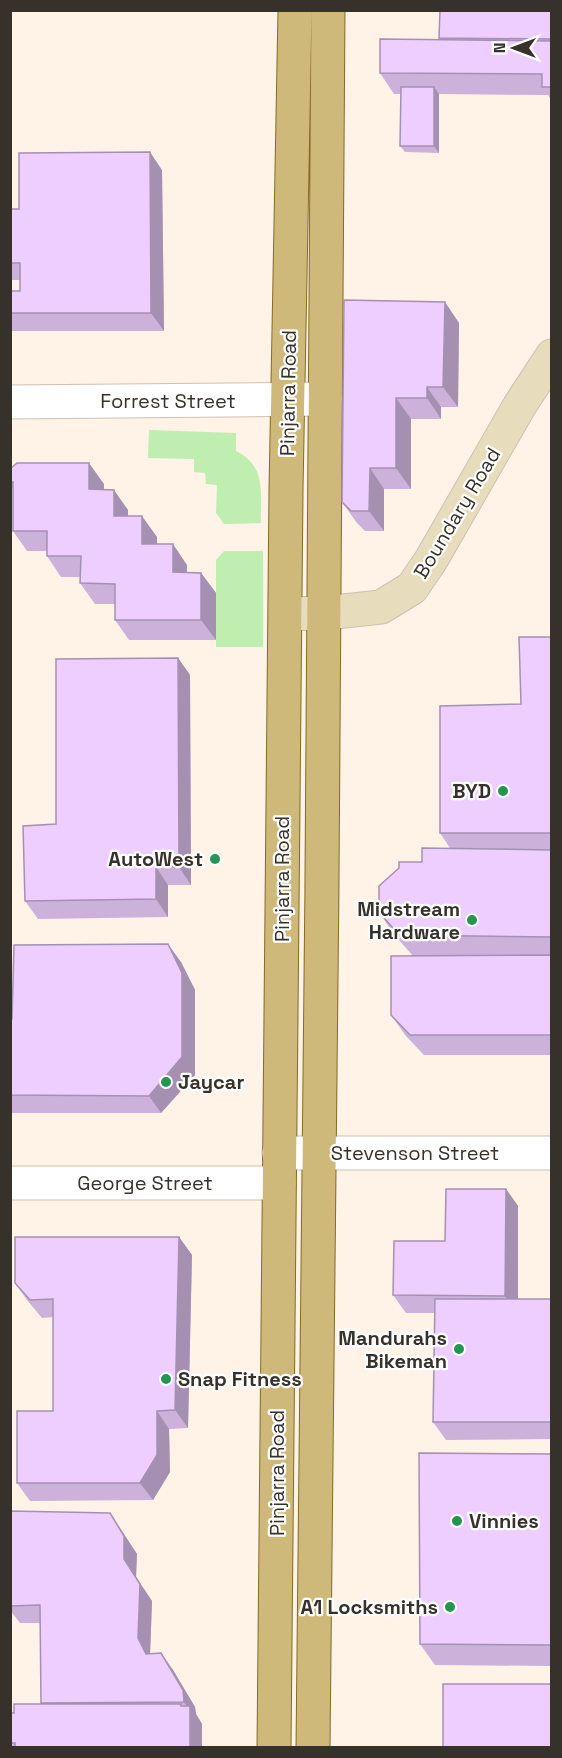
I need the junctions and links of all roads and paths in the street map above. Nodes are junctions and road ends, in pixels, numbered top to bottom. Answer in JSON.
{"nodes":[{"id":1,"x":296,"y":10,"type":"edge"},
{"id":2,"x":328,"y":10,"type":"edge"},
{"id":3,"x":552,"y":356,"type":"edge"},
{"id":4,"x":325,"y":399,"type":"junction"},
{"id":5,"x":287,"y":400,"type":"junction"},
{"id":6,"x":10,"y":402,"type":"edge"},
{"id":7,"x":325,"y":613,"type":"junction"},
{"id":8,"x":286,"y":614,"type":"junction"},
{"id":9,"x":319,"y":1152,"type":"junction"},
{"id":10,"x":552,"y":1153,"type":"edge"},
{"id":11,"x":279,"y":1168,"type":"junction"},
{"id":12,"x":10,"y":1183,"type":"edge"},
{"id":13,"x":274,"y":1748,"type":"edge"},
{"id":14,"x":313,"y":1748,"type":"edge"}],
"edges":[{"from":1,"to":5,"type":"main road","name":"Pinjarra Road"},
{"from":2,"to":4,"type":"main road","name":"Pinjarra Road"},
{"from":3,"to":7,"type":"street","name":"Boundary Road"},
{"from":4,"to":5,"type":"street","name":"Forrest Street"},
{"from":4,"to":7,"type":"main road","name":"Pinjarra Road"},
{"from":5,"to":6,"type":"street","name":"Forrest Street"},
{"from":5,"to":8,"type":"main road","name":"Pinjarra Road"},
{"from":7,"to":8,"type":"street","name":"Boundary Road"},
{"from":7,"to":9,"type":"main road","name":"Pinjarra Road"},
{"from":8,"to":11,"type":"main road","name":"Pinjarra Road"},
{"from":9,"to":10,"type":"street","name":"Stevenson Street"},
{"from":9,"to":11,"type":"street","name":"Stevenson Street"},
{"from":9,"to":14,"type":"main road","name":"Pinjarra Road"},
{"from":11,"to":12,"type":"street","name":"George Street"},
{"from":11,"to":13,"type":"main road","name":"Pinjarra Road"}]}
